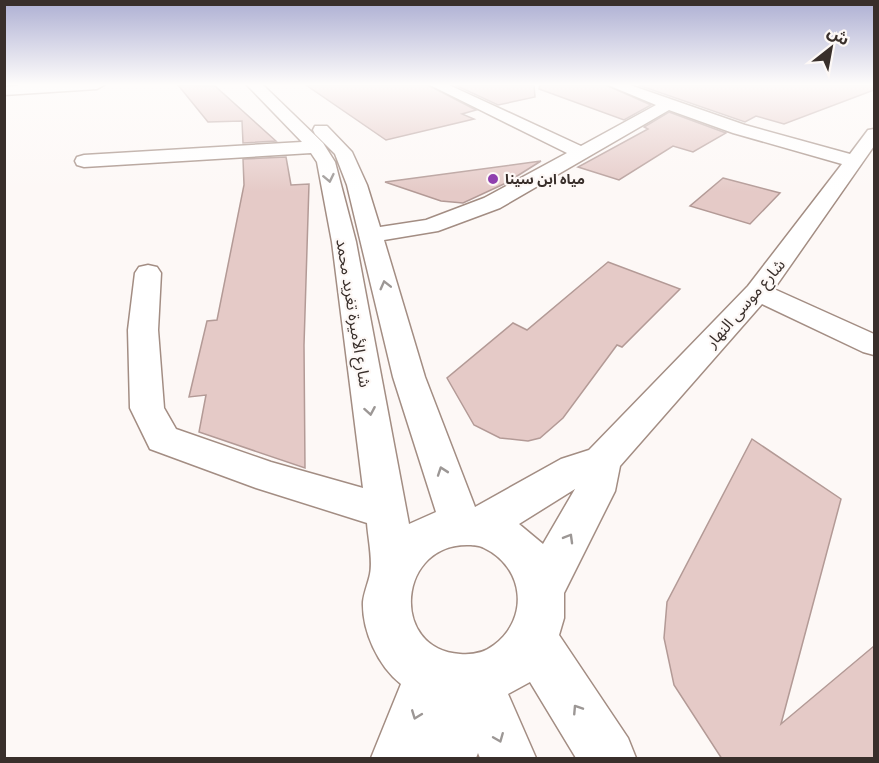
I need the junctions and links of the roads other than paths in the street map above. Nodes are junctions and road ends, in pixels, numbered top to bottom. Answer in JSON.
{"nodes":[{"id":1,"x":289,"y":121,"type":"edge"},
{"id":2,"x":310,"y":121,"type":"edge"},
{"id":3,"x":512,"y":121,"type":"edge"},
{"id":4,"x":638,"y":121,"type":"edge"},
{"id":5,"x":715,"y":121,"type":"edge"},
{"id":6,"x":868,"y":144,"type":"edge"},
{"id":7,"x":316,"y":147,"type":"junction"},
{"id":8,"x":580,"y":152,"type":"junction"},
{"id":9,"x":84,"y":161,"type":"dead end"},
{"id":10,"x":372,"y":236,"type":"junction"},
{"id":11,"x":148,"y":273,"type":"dead end"},
{"id":12,"x":758,"y":292,"type":"junction"},
{"id":13,"x":874,"y":345,"type":"edge"},
{"id":14,"x":602,"y":461,"type":"junction"},
{"id":15,"x":387,"y":512,"type":"junction"},
{"id":16,"x":469,"y":527,"type":"junction"},
{"id":17,"x":392,"y":569,"type":"junction"},
{"id":18,"x":541,"y":590,"type":"junction"},
{"id":19,"x":533,"y":641,"type":"junction"},
{"id":20,"x":458,"y":677,"type":"junction"},
{"id":21,"x":399,"y":759,"type":"edge"},
{"id":22,"x":448,"y":759,"type":"edge"},
{"id":23,"x":508,"y":759,"type":"edge"},
{"id":24,"x":608,"y":759,"type":"edge"}],
"edges":[{"from":1,"to":7,"type":"street","name":"شارع الأميرة تغريد محمد"},
{"from":2,"to":10,"type":"street","name":"شارع الأميرة تغريد محمد"},
{"from":3,"to":8,"type":"street"},
{"from":4,"to":8,"type":"street"},
{"from":5,"to":6,"type":"street"},
{"from":6,"to":12,"type":"street","name":"شارع موسى النهار"},
{"from":7,"to":9,"type":"street"},
{"from":7,"to":15,"type":"street","name":"شارع الأميرة تغريد محمد","one_way":true},
{"from":8,"to":10,"type":"street"},
{"from":16,"to":10,"type":"street","name":"شارع الأميرة تغريد محمد","one_way":true},
{"from":11,"to":15,"type":"street"},
{"from":12,"to":13,"type":"street"},
{"from":12,"to":14,"type":"street","name":"شارع موسى النهار"},
{"from":14,"to":16,"type":"street","name":"شارع موسى النهار"},
{"from":18,"to":14,"type":"street","name":"شارع موسى النهار","one_way":true},
{"from":15,"to":17,"type":"street","name":"شارع الأميرة تغريد محمد"},
{"from":16,"to":17,"type":"street"},
{"from":16,"to":18,"type":"street"},
{"from":17,"to":20,"type":"street"},
{"from":18,"to":19,"type":"street"},
{"from":19,"to":20,"type":"street"},
{"from":24,"to":19,"type":"street","one_way":true},
{"from":20,"to":21,"type":"street","one_way":true},
{"from":20,"to":22,"type":"street"},
{"from":20,"to":23,"type":"street","one_way":true}]}
